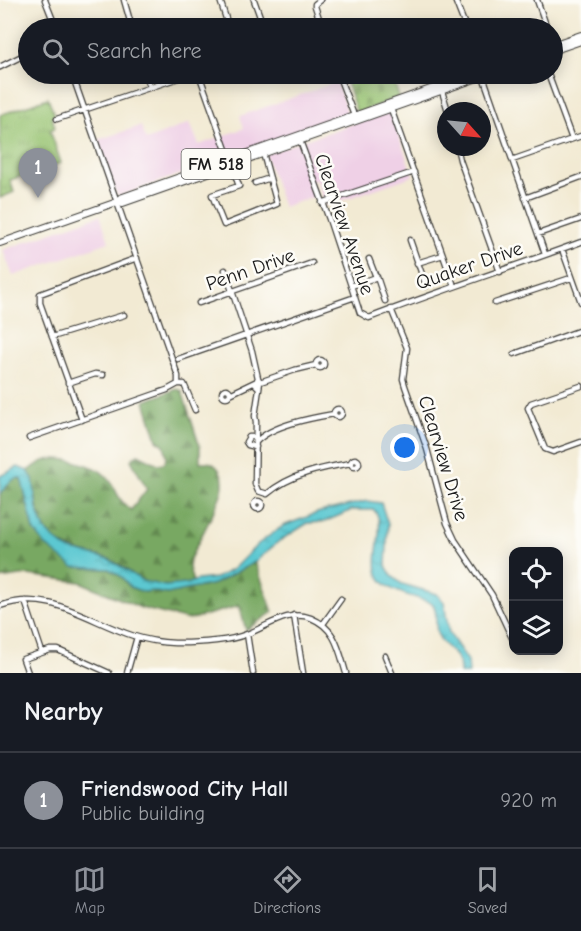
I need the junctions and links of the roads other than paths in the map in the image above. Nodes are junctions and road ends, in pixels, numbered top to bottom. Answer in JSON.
{"nodes":[{"id":1,"x":45,"y":0,"type":"edge"},
{"id":2,"x":124,"y":0,"type":"edge"},
{"id":3,"x":220,"y":0,"type":"edge"},
{"id":4,"x":254,"y":0,"type":"edge"},
{"id":5,"x":456,"y":0,"type":"edge"},
{"id":6,"x":537,"y":0,"type":"edge"},
{"id":7,"x":319,"y":1,"type":"edge"},
{"id":8,"x":52,"y":18,"type":"edge"},
{"id":9,"x":129,"y":18,"type":"edge"},
{"id":10,"x":226,"y":18,"type":"edge"},
{"id":11,"x":260,"y":18,"type":"edge"},
{"id":12,"x":318,"y":18,"type":"edge"},
{"id":13,"x":462,"y":18,"type":"edge"},
{"id":14,"x":543,"y":18,"type":"edge"},
{"id":15,"x":581,"y":35,"type":"edge"},
{"id":16,"x":581,"y":41,"type":"edge"},
{"id":17,"x":563,"y":43,"type":"edge"},
{"id":18,"x":563,"y":45,"type":"edge"},
{"id":19,"x":18,"y":58,"type":"edge"},
{"id":20,"x":0,"y":67,"type":"edge"},
{"id":21,"x":75,"y":84,"type":"edge"},
{"id":22,"x":149,"y":84,"type":"edge"},
{"id":23,"x":159,"y":84,"type":"edge"},
{"id":24,"x":203,"y":84,"type":"edge"},
{"id":25,"x":342,"y":84,"type":"edge"},
{"id":26,"x":449,"y":84,"type":"edge"},
{"id":27,"x":453,"y":84,"type":"edge"},
{"id":28,"x":488,"y":84,"type":"edge"},
{"id":29,"x":552,"y":84,"type":"edge"},
{"id":30,"x":150,"y":87,"type":"junction"},
{"id":31,"x":440,"y":88,"type":"junction"},
{"id":32,"x":445,"y":102,"type":"edge"},
{"id":33,"x":390,"y":106,"type":"junction"},
{"id":34,"x":84,"y":110,"type":"junction"},
{"id":35,"x":355,"y":118,"type":"junction"},
{"id":36,"x":57,"y":119,"type":"dead end"},
{"id":37,"x":581,"y":136,"type":"edge"},
{"id":38,"x":299,"y":138,"type":"junction"},
{"id":39,"x":572,"y":139,"type":"junction"},
{"id":40,"x":262,"y":153,"type":"junction"},
{"id":41,"x":459,"y":156,"type":"edge"},
{"id":42,"x":512,"y":160,"type":"junction"},
{"id":43,"x":231,"y":162,"type":"junction"},
{"id":44,"x":414,"y":172,"type":"junction"},
{"id":45,"x":581,"y":177,"type":"edge"},
{"id":46,"x":270,"y":178,"type":"junction"},
{"id":47,"x":255,"y":183,"type":"dead end"},
{"id":48,"x":525,"y":198,"type":"junction"},
{"id":49,"x":117,"y":202,"type":"junction"},
{"id":50,"x":322,"y":203,"type":"junction"},
{"id":51,"x":581,"y":219,"type":"edge"},
{"id":52,"x":538,"y":234,"type":"junction"},
{"id":53,"x":410,"y":240,"type":"dead end"},
{"id":54,"x":581,"y":242,"type":"edge"},
{"id":55,"x":0,"y":243,"type":"edge"},
{"id":56,"x":562,"y":249,"type":"junction"},
{"id":57,"x":545,"y":254,"type":"junction"},
{"id":58,"x":443,"y":255,"type":"junction"},
{"id":59,"x":137,"y":258,"type":"junction"},
{"id":60,"x":369,"y":259,"type":"dead end"},
{"id":61,"x":312,"y":263,"type":"dead end"},
{"id":62,"x":417,"y":263,"type":"junction"},
{"id":63,"x":225,"y":270,"type":"dead end"},
{"id":64,"x":500,"y":272,"type":"junction"},
{"id":65,"x":376,"y":277,"type":"junction"},
{"id":66,"x":571,"y":278,"type":"junction"},
{"id":67,"x":351,"y":286,"type":"junction"},
{"id":68,"x":426,"y":286,"type":"dead end"},
{"id":69,"x":454,"y":286,"type":"junction"},
{"id":70,"x":231,"y":290,"type":"junction"},
{"id":71,"x":355,"y":297,"type":"junction"},
{"id":72,"x":385,"y":301,"type":"dead end"},
{"id":73,"x":581,"y":302,"type":"edge"},
{"id":74,"x":199,"y":303,"type":"dead end"},
{"id":75,"x":495,"y":303,"type":"dead end"},
{"id":76,"x":391,"y":309,"type":"junction"},
{"id":77,"x":124,"y":315,"type":"dead end"},
{"id":78,"x":368,"y":318,"type":"joint"},
{"id":79,"x":581,"y":330,"type":"edge"},
{"id":80,"x":247,"y":335,"type":"junction"},
{"id":81,"x":52,"y":337,"type":"junction"},
{"id":82,"x":514,"y":354,"type":"dead end"},
{"id":83,"x":178,"y":359,"type":"dead end"},
{"id":84,"x":316,"y":365,"type":"dead end"},
{"id":85,"x":103,"y":375,"type":"dead end"},
{"id":86,"x":270,"y":378,"type":"junction"},
{"id":87,"x":258,"y":380,"type":"junction"},
{"id":88,"x":68,"y":383,"type":"junction"},
{"id":89,"x":178,"y":384,"type":"junction"},
{"id":90,"x":581,"y":386,"type":"edge"},
{"id":91,"x":230,"y":394,"type":"dead end"},
{"id":92,"x":195,"y":410,"type":"dead end"},
{"id":93,"x":334,"y":414,"type":"dead end"},
{"id":94,"x":82,"y":420,"type":"junction"},
{"id":95,"x":266,"y":435,"type":"junction"},
{"id":96,"x":28,"y":438,"type":"dead end"},
{"id":97,"x":256,"y":439,"type":"junction"},
{"id":98,"x":581,"y":442,"type":"edge"},
{"id":99,"x":351,"y":464,"type":"dead end"},
{"id":100,"x":260,"y":492,"type":"junction"},
{"id":101,"x":341,"y":599,"type":"dead end"},
{"id":102,"x":25,"y":601,"type":"junction"},
{"id":103,"x":0,"y":606,"type":"edge"},
{"id":104,"x":294,"y":615,"type":"junction"},
{"id":105,"x":323,"y":624,"type":"junction"},
{"id":106,"x":509,"y":631,"type":"edge"},
{"id":107,"x":247,"y":634,"type":"junction"},
{"id":108,"x":137,"y":637,"type":"junction"},
{"id":109,"x":42,"y":652,"type":"junction"},
{"id":110,"x":74,"y":657,"type":"junction"},
{"id":111,"x":385,"y":657,"type":"dead end"},
{"id":112,"x":70,"y":664,"type":"dead end"},
{"id":113,"x":28,"y":673,"type":"edge"},
{"id":114,"x":109,"y":673,"type":"edge"},
{"id":115,"x":127,"y":673,"type":"edge"},
{"id":116,"x":253,"y":673,"type":"edge"},
{"id":117,"x":303,"y":673,"type":"edge"},
{"id":118,"x":346,"y":673,"type":"edge"},
{"id":119,"x":392,"y":673,"type":"edge"}],
"edges":[{"from":1,"to":8,"type":"street"},
{"from":2,"to":9,"type":"street"},
{"from":3,"to":10,"type":"street"},
{"from":4,"to":11,"type":"street"},
{"from":5,"to":13,"type":"street"},
{"from":6,"to":14,"type":"street"},
{"from":7,"to":12,"type":"street"},
{"from":15,"to":17,"type":"main road"},
{"from":16,"to":18,"type":"main road"},
{"from":19,"to":20,"type":"street"},
{"from":21,"to":34,"type":"street"},
{"from":22,"to":30,"type":"street"},
{"from":23,"to":30,"type":"street"},
{"from":24,"to":43,"type":"street"},
{"from":25,"to":35,"type":"street"},
{"from":26,"to":31,"type":"main road","number":"FM 518"},
{"from":27,"to":31,"type":"main road","number":"FM 518"},
{"from":28,"to":42,"type":"street"},
{"from":29,"to":39,"type":"street"},
{"from":30,"to":34,"type":"street"},
{"from":31,"to":32,"type":"street"},
{"from":31,"to":33,"type":"main road","number":"FM 518"},
{"from":33,"to":35,"type":"main road","number":"FM 518"},
{"from":33,"to":44,"type":"street"},
{"from":34,"to":36,"type":"street"},
{"from":34,"to":49,"type":"street"},
{"from":35,"to":38,"type":"main road","number":"FM 518"},
{"from":37,"to":39,"type":"street"},
{"from":38,"to":40,"type":"main road","number":"FM 518"},
{"from":38,"to":43,"type":"main road","number":"FM 518"},
{"from":38,"to":50,"type":"street","name":"Clearview Avenue"},
{"from":39,"to":42,"type":"street"},
{"from":40,"to":43,"type":"main road","number":"FM 518"},
{"from":40,"to":46,"type":"street"},
{"from":41,"to":64,"type":"street"},
{"from":42,"to":48,"type":"street"},
{"from":43,"to":46,"type":"street"},
{"from":43,"to":49,"type":"main road","number":"FM 518"},
{"from":44,"to":50,"type":"street"},
{"from":44,"to":58,"type":"street"},
{"from":45,"to":48,"type":"street"},
{"from":46,"to":47,"type":"street"},
{"from":48,"to":52,"type":"street"},
{"from":49,"to":55,"type":"main road","number":"FM 518"},
{"from":49,"to":59,"type":"street"},
{"from":50,"to":67,"type":"street","name":"Clearview Avenue"},
{"from":51,"to":52,"type":"street"},
{"from":52,"to":57,"type":"street"},
{"from":53,"to":62,"type":"street"},
{"from":54,"to":56,"type":"street","name":"Quaker Drive"},
{"from":56,"to":57,"type":"street","name":"Quaker Drive"},
{"from":56,"to":66,"type":"street"},
{"from":57,"to":64,"type":"street","name":"Quaker Drive"},
{"from":58,"to":62,"type":"street"},
{"from":58,"to":69,"type":"street"},
{"from":59,"to":81,"type":"street"},
{"from":59,"to":89,"type":"street"},
{"from":60,"to":65,"type":"street"},
{"from":61,"to":70,"type":"street","name":"Penn Drive"},
{"from":62,"to":68,"type":"street"},
{"from":63,"to":70,"type":"street"},
{"from":64,"to":69,"type":"street","name":"Quaker Drive"},
{"from":65,"to":67,"type":"street"},
{"from":65,"to":72,"type":"street"},
{"from":66,"to":73,"type":"street"},
{"from":66,"to":75,"type":"street"},
{"from":67,"to":71,"type":"street","name":"Clearview Avenue"},
{"from":69,"to":76,"type":"street","name":"Quaker Drive"},
{"from":70,"to":74,"type":"street","name":"Penn Drive"},
{"from":70,"to":80,"type":"street"},
{"from":71,"to":78,"type":"street","name":"Clearview Avenue"},
{"from":71,"to":80,"type":"street"},
{"from":76,"to":78,"type":"street","name":"Quaker Drive"},
{"from":76,"to":106,"type":"street","name":"Clearview Drive"},
{"from":77,"to":81,"type":"street"},
{"from":79,"to":82,"type":"street"},
{"from":80,"to":83,"type":"street"},
{"from":80,"to":87,"type":"street"},
{"from":81,"to":88,"type":"street"},
{"from":84,"to":86,"type":"street"},
{"from":85,"to":88,"type":"street"},
{"from":86,"to":87,"type":"street"},
{"from":86,"to":87,"type":"street"},
{"from":87,"to":91,"type":"street"},
{"from":87,"to":97,"type":"street"},
{"from":88,"to":94,"type":"street"},
{"from":89,"to":92,"type":"street"},
{"from":89,"to":94,"type":"street"},
{"from":90,"to":98,"type":"street"},
{"from":93,"to":95,"type":"street"},
{"from":94,"to":96,"type":"street"},
{"from":95,"to":97,"type":"street"},
{"from":95,"to":97,"type":"street"},
{"from":97,"to":100,"type":"street"},
{"from":99,"to":100,"type":"street"},
{"from":100,"to":100,"type":"street"},
{"from":101,"to":105,"type":"street"},
{"from":102,"to":103,"type":"street"},
{"from":102,"to":108,"type":"street"},
{"from":102,"to":109,"type":"street"},
{"from":104,"to":105,"type":"street"},
{"from":104,"to":107,"type":"street"},
{"from":104,"to":117,"type":"street"},
{"from":105,"to":118,"type":"street"},
{"from":107,"to":108,"type":"street"},
{"from":107,"to":116,"type":"street"},
{"from":108,"to":115,"type":"street"},
{"from":109,"to":110,"type":"street"},
{"from":109,"to":113,"type":"street"},
{"from":110,"to":112,"type":"street"},
{"from":110,"to":114,"type":"street"},
{"from":111,"to":119,"type":"street"}]}
